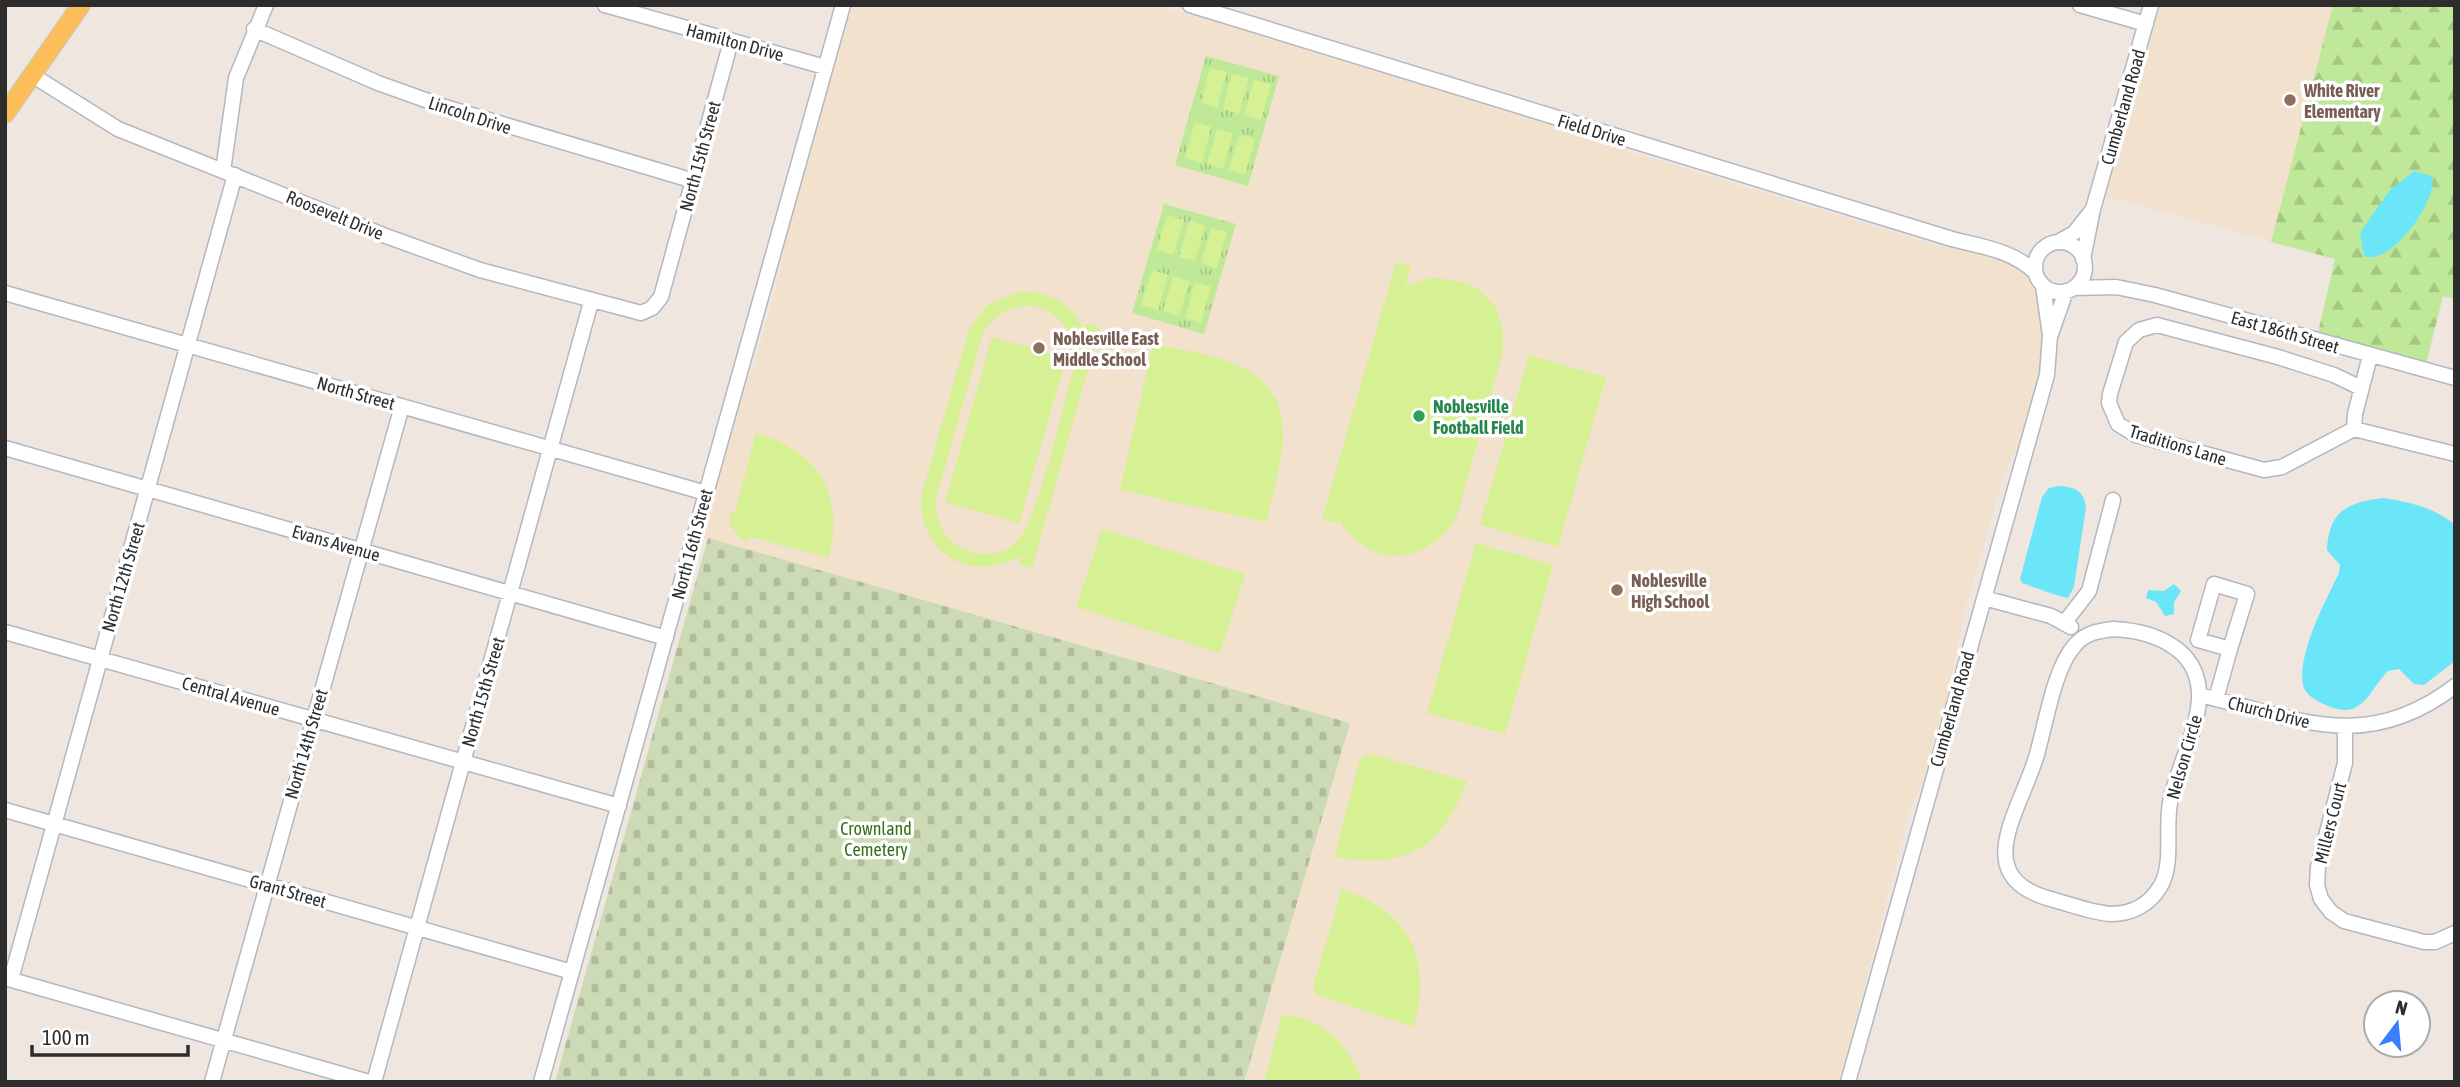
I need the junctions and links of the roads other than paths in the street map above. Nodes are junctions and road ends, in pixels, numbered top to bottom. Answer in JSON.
{"nodes":[{"id":1,"x":81,"y":5,"type":"edge"},
{"id":2,"x":266,"y":5,"type":"edge"},
{"id":3,"x":605,"y":5,"type":"edge"},
{"id":4,"x":843,"y":5,"type":"edge"},
{"id":5,"x":1190,"y":5,"type":"edge"},
{"id":6,"x":2080,"y":5,"type":"edge"},
{"id":7,"x":2151,"y":5,"type":"edge"},
{"id":8,"x":2146,"y":24,"type":"junction"},
{"id":9,"x":254,"y":29,"type":"junction"},
{"id":10,"x":731,"y":41,"type":"junction"},
{"id":11,"x":825,"y":67,"type":"junction"},
{"id":12,"x":32,"y":75,"type":"junction"},
{"id":13,"x":5,"y":114,"type":"edge"},
{"id":14,"x":229,"y":173,"type":"junction"},
{"id":15,"x":694,"y":181,"type":"junction"},
{"id":16,"x":2093,"y":209,"type":"junction"},
{"id":17,"x":2058,"y":242,"type":"junction"},
{"id":18,"x":1996,"y":249,"type":"junction"},
{"id":19,"x":2042,"y":249,"type":"junction"},
{"id":20,"x":2084,"y":263,"type":"junction"},
{"id":21,"x":2035,"y":272,"type":"junction"},
{"id":22,"x":2043,"y":286,"type":"junction"},
{"id":23,"x":2116,"y":287,"type":"junction"},
{"id":24,"x":2070,"y":290,"type":"junction"},
{"id":25,"x":5,"y":293,"type":"edge"},
{"id":26,"x":591,"y":302,"type":"junction"},
{"id":27,"x":652,"y":308,"type":"joint"},
{"id":28,"x":2050,"y":335,"type":"junction"},
{"id":29,"x":187,"y":345,"type":"junction"},
{"id":30,"x":2370,"y":356,"type":"junction"},
{"id":31,"x":2455,"y":379,"type":"edge"},
{"id":32,"x":2361,"y":388,"type":"junction"},
{"id":33,"x":402,"y":406,"type":"junction"},
{"id":34,"x":2354,"y":429,"type":"junction"},
{"id":35,"x":5,"y":447,"type":"edge"},
{"id":36,"x":550,"y":449,"type":"junction"},
{"id":37,"x":2455,"y":454,"type":"edge"},
{"id":38,"x":147,"y":489,"type":"junction"},
{"id":39,"x":706,"y":493,"type":"junction"},
{"id":40,"x":2113,"y":500,"type":"dead end"},
{"id":41,"x":361,"y":550,"type":"junction"},
{"id":42,"x":510,"y":593,"type":"junction"},
{"id":43,"x":1984,"y":598,"type":"junction"},
{"id":44,"x":2065,"y":622,"type":"junction"},
{"id":45,"x":5,"y":632,"type":"edge"},
{"id":46,"x":666,"y":638,"type":"junction"},
{"id":47,"x":2080,"y":639,"type":"junction"},
{"id":48,"x":2230,"y":649,"type":"junction"},
{"id":49,"x":100,"y":659,"type":"junction"},
{"id":50,"x":2455,"y":686,"type":"edge"},
{"id":51,"x":2200,"y":695,"type":"junction"},
{"id":52,"x":2216,"y":699,"type":"junction"},
{"id":53,"x":314,"y":720,"type":"junction"},
{"id":54,"x":2345,"y":726,"type":"junction"},
{"id":55,"x":463,"y":762,"type":"junction"},
{"id":56,"x":619,"y":806,"type":"junction"},
{"id":57,"x":5,"y":810,"type":"edge"},
{"id":58,"x":54,"y":824,"type":"junction"},
{"id":59,"x":267,"y":885,"type":"junction"},
{"id":60,"x":417,"y":928,"type":"junction"},
{"id":61,"x":2455,"y":933,"type":"edge"},
{"id":62,"x":572,"y":972,"type":"junction"},
{"id":63,"x":8,"y":978,"type":"edge"},
{"id":64,"x":224,"y":1040,"type":"junction"},
{"id":65,"x":212,"y":1082,"type":"edge"},
{"id":66,"x":371,"y":1082,"type":"edge"},
{"id":67,"x":541,"y":1082,"type":"edge"},
{"id":68,"x":1848,"y":1082,"type":"edge"}],
"edges":[{"from":1,"to":12,"type":"main road"},
{"from":2,"to":9,"type":"street","name":"North 12th Street"},
{"from":3,"to":10,"type":"street","name":"Hamilton Drive"},
{"from":4,"to":11,"type":"street","name":"North 16th Street"},
{"from":5,"to":18,"type":"street","name":"Field Drive"},
{"from":6,"to":8,"type":"street"},
{"from":7,"to":8,"type":"street","name":"Cumberland Road"},
{"from":8,"to":16,"type":"street","name":"Cumberland Road"},
{"from":9,"to":14,"type":"street","name":"North 12th Street"},
{"from":9,"to":15,"type":"street","name":"Lincoln Drive"},
{"from":10,"to":11,"type":"street","name":"Hamilton Drive"},
{"from":10,"to":15,"type":"street","name":"North 15th Street"},
{"from":11,"to":39,"type":"street","name":"North 16th Street"},
{"from":12,"to":13,"type":"main road"},
{"from":12,"to":14,"type":"street","name":"Roosevelt Drive"},
{"from":14,"to":26,"type":"street","name":"Roosevelt Drive"},
{"from":14,"to":29,"type":"street","name":"North 12th Street"},
{"from":15,"to":27,"type":"street","name":"North 15th Street"},
{"from":16,"to":17,"type":"street","name":"Cumberland Road"},
{"from":16,"to":20,"type":"street","name":"Cumberland Road"},
{"from":17,"to":19,"type":"street"},
{"from":17,"to":20,"type":"street"},
{"from":18,"to":19,"type":"street"},
{"from":18,"to":21,"type":"street"},
{"from":19,"to":21,"type":"street"},
{"from":20,"to":23,"type":"street","name":"East 186th Street"},
{"from":20,"to":24,"type":"street"},
{"from":21,"to":22,"type":"street"},
{"from":22,"to":24,"type":"street"},
{"from":22,"to":28,"type":"street","name":"Cumberland Road"},
{"from":23,"to":24,"type":"street","name":"East 186th Street"},
{"from":23,"to":30,"type":"street","name":"East 186th Street"},
{"from":24,"to":28,"type":"street","name":"Cumberland Road"},
{"from":25,"to":29,"type":"street","name":"North Street"},
{"from":26,"to":27,"type":"street","name":"Roosevelt Drive"},
{"from":26,"to":36,"type":"street","name":"North 15th Street"},
{"from":28,"to":43,"type":"street","name":"Cumberland Road"},
{"from":29,"to":33,"type":"street","name":"North Street"},
{"from":29,"to":38,"type":"street","name":"North 12th Street"},
{"from":30,"to":31,"type":"street","name":"East 186th Street"},
{"from":30,"to":32,"type":"street"},
{"from":32,"to":34,"type":"street"},
{"from":32,"to":34,"type":"street","name":"Traditions Lane"},
{"from":33,"to":36,"type":"street","name":"North Street"},
{"from":33,"to":41,"type":"street","name":"North 14th Street"},
{"from":34,"to":37,"type":"street"},
{"from":35,"to":38,"type":"street","name":"Evans Avenue"},
{"from":36,"to":39,"type":"street","name":"North Street"},
{"from":36,"to":42,"type":"street","name":"North 15th Street"},
{"from":38,"to":41,"type":"street","name":"Evans Avenue"},
{"from":38,"to":49,"type":"street","name":"North 12th Street"},
{"from":39,"to":46,"type":"street","name":"North 16th Street"},
{"from":40,"to":44,"type":"street"},
{"from":41,"to":42,"type":"street","name":"Evans Avenue"},
{"from":41,"to":53,"type":"street","name":"North 14th Street"},
{"from":42,"to":46,"type":"street","name":"Evans Avenue"},
{"from":42,"to":55,"type":"street","name":"North 15th Street"},
{"from":43,"to":44,"type":"street"},
{"from":43,"to":68,"type":"street","name":"Cumberland Road"},
{"from":44,"to":47,"type":"street"},
{"from":45,"to":49,"type":"street","name":"Central Avenue"},
{"from":46,"to":56,"type":"street","name":"North 16th Street"},
{"from":47,"to":51,"type":"street","name":"Nelson Circle"},
{"from":47,"to":51,"type":"street","name":"Nelson Circle"},
{"from":48,"to":48,"type":"street"},
{"from":48,"to":52,"type":"street"},
{"from":49,"to":53,"type":"street","name":"Central Avenue"},
{"from":49,"to":58,"type":"street","name":"North 12th Street"},
{"from":50,"to":54,"type":"street","name":"Church Drive"},
{"from":51,"to":52,"type":"street","name":"Church Drive"},
{"from":52,"to":54,"type":"street","name":"Church Drive"},
{"from":53,"to":55,"type":"street","name":"Central Avenue"},
{"from":53,"to":59,"type":"street","name":"North 14th Street"},
{"from":54,"to":61,"type":"street","name":"Millers Court"},
{"from":55,"to":56,"type":"street","name":"Central Avenue"},
{"from":55,"to":60,"type":"street","name":"North 15th Street"},
{"from":56,"to":62,"type":"street","name":"North 16th Street"},
{"from":57,"to":58,"type":"street","name":"Grant Street"},
{"from":58,"to":59,"type":"street","name":"Grant Street"},
{"from":58,"to":63,"type":"street","name":"North 12th Street"},
{"from":59,"to":60,"type":"street","name":"Grant Street"},
{"from":59,"to":64,"type":"street","name":"North 14th Street"},
{"from":60,"to":62,"type":"street","name":"Grant Street"},
{"from":60,"to":66,"type":"street","name":"North 15th Street"},
{"from":62,"to":67,"type":"street","name":"North 16th Street"},
{"from":63,"to":64,"type":"street"},
{"from":64,"to":65,"type":"street","name":"North 14th Street"},
{"from":64,"to":66,"type":"street"}]}
